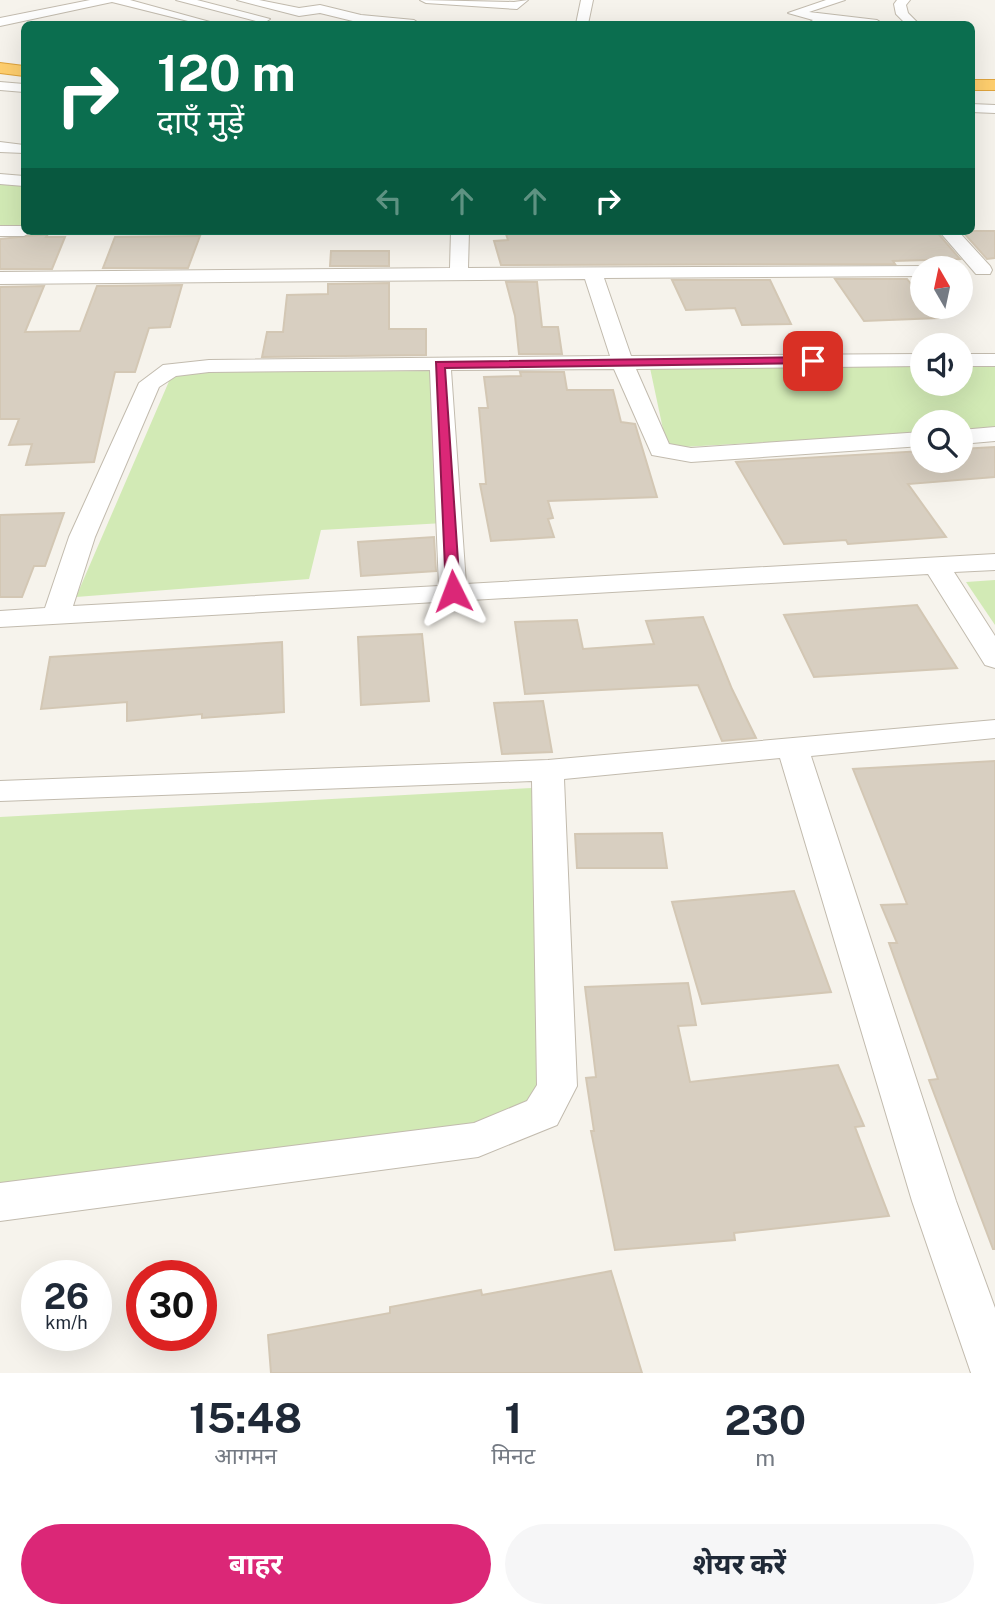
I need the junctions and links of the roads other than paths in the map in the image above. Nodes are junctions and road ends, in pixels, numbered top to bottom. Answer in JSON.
{"nodes":[{"id":1,"x":49,"y":0,"type":"edge"},
{"id":2,"x":107,"y":0,"type":"edge"},
{"id":3,"x":116,"y":0,"type":"edge"},
{"id":4,"x":182,"y":0,"type":"edge"},
{"id":5,"x":241,"y":0,"type":"edge"},
{"id":6,"x":312,"y":0,"type":"edge"},
{"id":7,"x":332,"y":0,"type":"edge"},
{"id":8,"x":426,"y":0,"type":"edge"},
{"id":9,"x":522,"y":0,"type":"edge"},
{"id":10,"x":587,"y":0,"type":"edge"},
{"id":11,"x":839,"y":0,"type":"edge"},
{"id":12,"x":899,"y":1,"type":"edge"},
{"id":13,"x":76,"y":6,"type":"junction"},
{"id":14,"x":208,"y":6,"type":"junction"},
{"id":15,"x":502,"y":6,"type":"junction"},
{"id":16,"x":112,"y":15,"type":"dead end"},
{"id":17,"x":827,"y":19,"type":"junction"},
{"id":18,"x":203,"y":21,"type":"edge"},
{"id":19,"x":274,"y":21,"type":"dead end"},
{"id":20,"x":382,"y":21,"type":"edge"},
{"id":21,"x":490,"y":21,"type":"dead end"},
{"id":22,"x":587,"y":21,"type":"edge"},
{"id":23,"x":821,"y":21,"type":"edge"},
{"id":24,"x":847,"y":21,"type":"edge"},
{"id":25,"x":910,"y":21,"type":"edge"},
{"id":26,"x":0,"y":22,"type":"edge"},
{"id":27,"x":0,"y":60,"type":"edge"},
{"id":28,"x":21,"y":62,"type":"edge"},
{"id":29,"x":0,"y":68,"type":"edge"},
{"id":30,"x":21,"y":71,"type":"edge"},
{"id":31,"x":0,"y":86,"type":"edge"},
{"id":32,"x":21,"y":88,"type":"edge"},
{"id":33,"x":975,"y":108,"type":"edge"},
{"id":34,"x":995,"y":108,"type":"edge"},
{"id":35,"x":0,"y":147,"type":"edge"},
{"id":36,"x":21,"y":149,"type":"edge"},
{"id":37,"x":0,"y":180,"type":"edge"},
{"id":38,"x":21,"y":181,"type":"edge"},
{"id":39,"x":0,"y":231,"type":"edge"},
{"id":40,"x":21,"y":231,"type":"edge"},
{"id":41,"x":460,"y":235,"type":"edge"},
{"id":42,"x":952,"y":235,"type":"edge"},
{"id":43,"x":910,"y":270,"type":"edge"},
{"id":44,"x":989,"y":270,"type":"edge"},
{"id":45,"x":593,"y":273,"type":"junction"},
{"id":46,"x":459,"y":274,"type":"junction"},
{"id":47,"x":0,"y":278,"type":"edge"},
{"id":48,"x":910,"y":360,"type":"edge"},
{"id":49,"x":973,"y":360,"type":"edge"},
{"id":50,"x":995,"y":360,"type":"edge"},
{"id":51,"x":622,"y":362,"type":"junction"},
{"id":52,"x":440,"y":364,"type":"junction"},
{"id":53,"x":995,"y":434,"type":"edge"},
{"id":54,"x":973,"y":436,"type":"edge"},
{"id":55,"x":910,"y":440,"type":"edge"},
{"id":56,"x":995,"y":562,"type":"edge"},
{"id":57,"x":936,"y":565,"type":"junction"},
{"id":58,"x":453,"y":591,"type":"junction"},
{"id":59,"x":56,"y":616,"type":"junction"},
{"id":60,"x":0,"y":619,"type":"edge"},
{"id":61,"x":995,"y":659,"type":"edge"},
{"id":62,"x":995,"y":729,"type":"edge"},
{"id":63,"x":793,"y":749,"type":"junction"},
{"id":64,"x":548,"y":770,"type":"junction"},
{"id":65,"x":0,"y":792,"type":"edge"},
{"id":66,"x":0,"y":1202,"type":"edge"},
{"id":67,"x":995,"y":1373,"type":"edge"}],
"edges":[{"from":1,"to":13,"type":"street"},
{"from":2,"to":13,"type":"street"},
{"from":3,"to":18,"type":"street"},
{"from":4,"to":14,"type":"street"},
{"from":5,"to":14,"type":"street"},
{"from":5,"to":20,"type":"street"},
{"from":6,"to":7,"type":"street"},
{"from":8,"to":15,"type":"street"},
{"from":9,"to":15,"type":"street"},
{"from":10,"to":22,"type":"street"},
{"from":11,"to":17,"type":"street"},
{"from":12,"to":25,"type":"street"},
{"from":13,"to":16,"type":"street"},
{"from":13,"to":26,"type":"street"},
{"from":14,"to":19,"type":"street"},
{"from":15,"to":21,"type":"street"},
{"from":17,"to":23,"type":"street"},
{"from":17,"to":24,"type":"street"},
{"from":27,"to":28,"type":"highway"},
{"from":29,"to":30,"type":"highway"},
{"from":31,"to":32,"type":"street"},
{"from":33,"to":34,"type":"street"},
{"from":35,"to":36,"type":"street"},
{"from":37,"to":38,"type":"street"},
{"from":39,"to":40,"type":"street"},
{"from":41,"to":46,"type":"street"},
{"from":42,"to":44,"type":"street"},
{"from":43,"to":45,"type":"street"},
{"from":45,"to":46,"type":"street"},
{"from":45,"to":51,"type":"street"},
{"from":46,"to":47,"type":"street"},
{"from":48,"to":51,"type":"street"},
{"from":49,"to":50,"type":"street"},
{"from":51,"to":52,"type":"street"},
{"from":51,"to":55,"type":"street"},
{"from":52,"to":58,"type":"street"},
{"from":52,"to":59,"type":"street"},
{"from":53,"to":54,"type":"street"},
{"from":56,"to":57,"type":"street"},
{"from":57,"to":58,"type":"street"},
{"from":57,"to":61,"type":"street"},
{"from":58,"to":59,"type":"street"},
{"from":59,"to":60,"type":"street"},
{"from":62,"to":63,"type":"street"},
{"from":63,"to":64,"type":"street"},
{"from":63,"to":67,"type":"street"},
{"from":64,"to":65,"type":"street"},
{"from":64,"to":66,"type":"street"}]}
